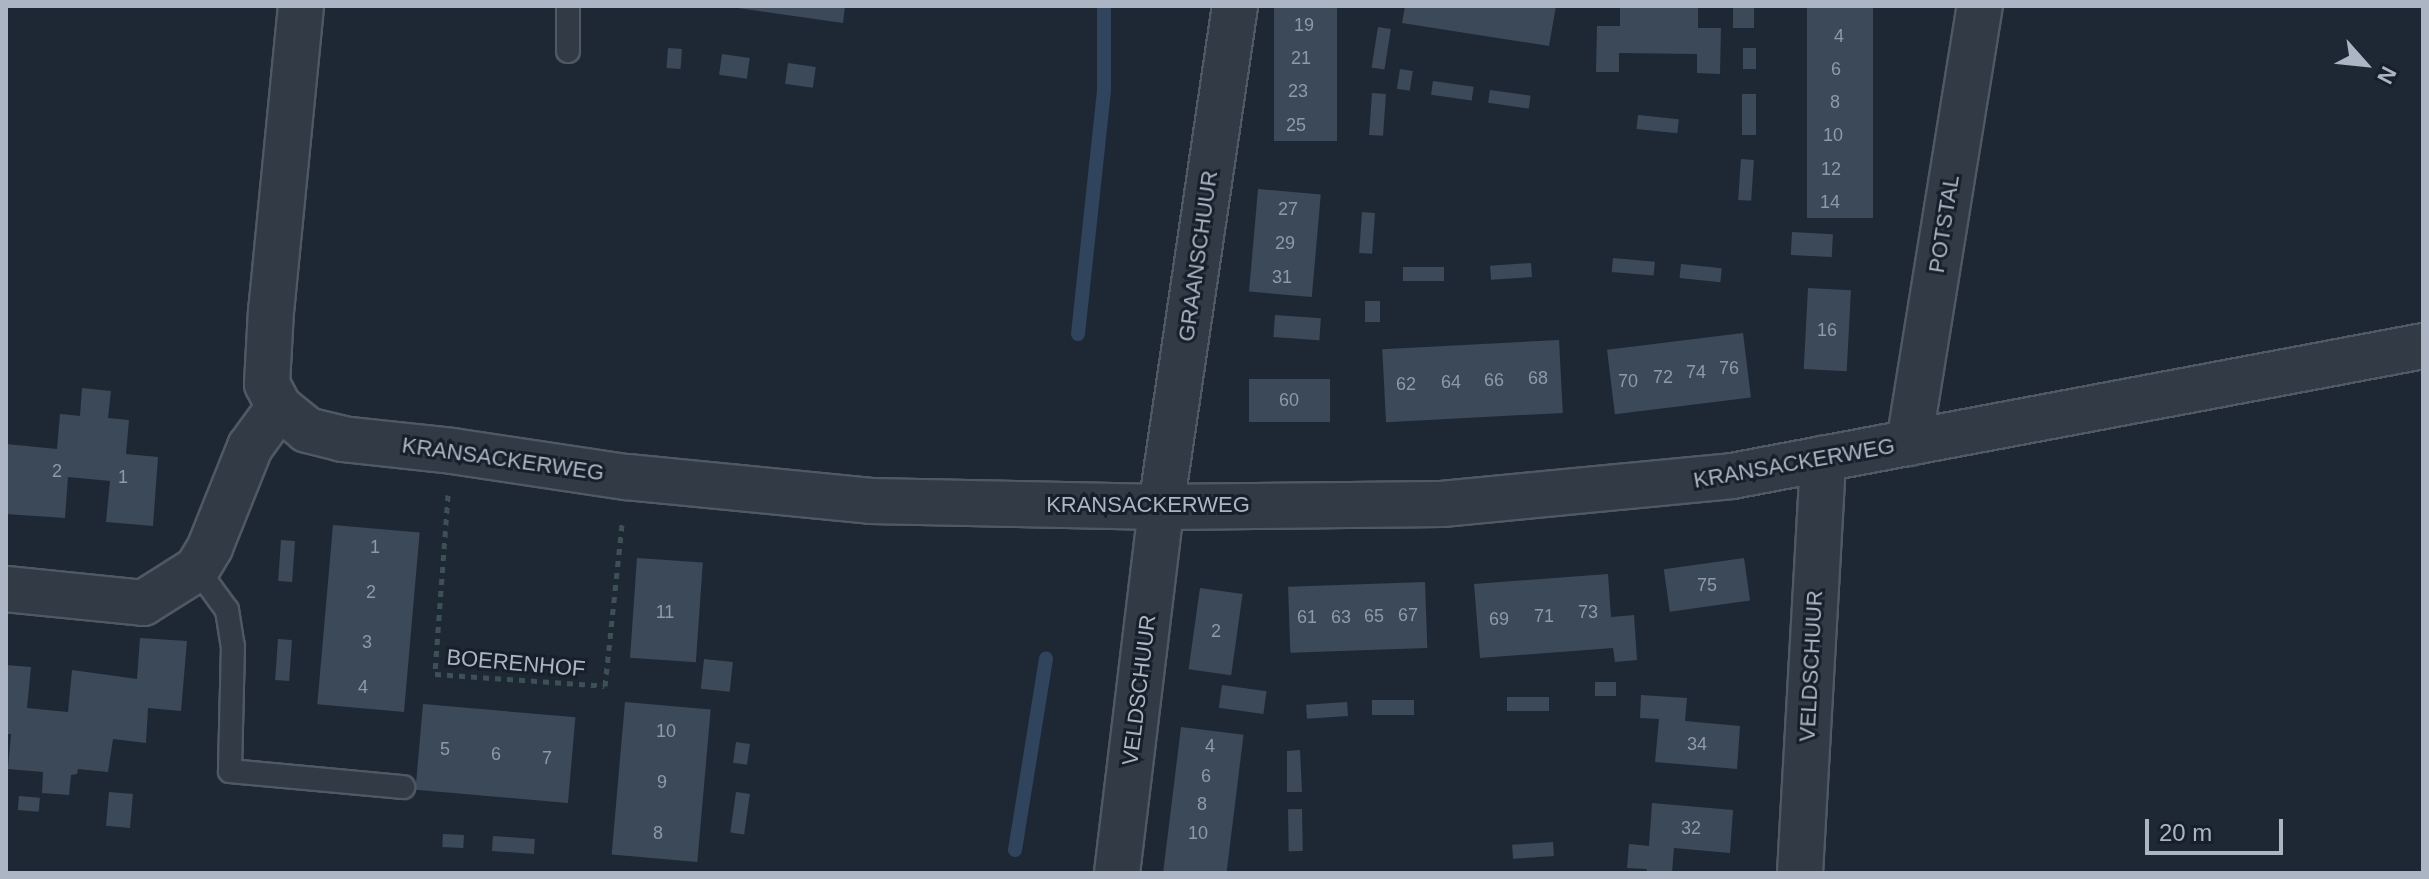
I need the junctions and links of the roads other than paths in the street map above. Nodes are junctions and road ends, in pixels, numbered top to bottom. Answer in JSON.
{"nodes":[{"id":1,"x":301,"y":6,"type":"edge"},
{"id":2,"x":568,"y":6,"type":"edge"},
{"id":3,"x":1235,"y":6,"type":"edge"},
{"id":4,"x":1980,"y":6,"type":"edge"},
{"id":5,"x":568,"y":51,"type":"dead end"},
{"id":6,"x":2423,"y":346,"type":"edge"},
{"id":7,"x":279,"y":407,"type":"junction"},
{"id":8,"x":1909,"y":443,"type":"junction"},
{"id":9,"x":1823,"y":459,"type":"junction"},
{"id":10,"x":1161,"y":507,"type":"junction"},
{"id":11,"x":197,"y":569,"type":"junction"},
{"id":12,"x":6,"y":589,"type":"edge"},
{"id":13,"x":403,"y":787,"type":"dead end"},
{"id":14,"x":1117,"y":873,"type":"edge"},
{"id":15,"x":1800,"y":873,"type":"edge"}],
"edges":[{"from":1,"to":7,"type":"street"},
{"from":2,"to":5,"type":"lane"},
{"from":3,"to":10,"type":"street","name":"GRAANSCHUUR"},
{"from":4,"to":8,"type":"street","name":"POTSTAL"},
{"from":6,"to":8,"type":"street","name":"KRANSACKERWEG"},
{"from":7,"to":10,"type":"street","name":"KRANSACKERWEG"},
{"from":7,"to":11,"type":"street"},
{"from":8,"to":9,"type":"street","name":"KRANSACKERWEG"},
{"from":9,"to":10,"type":"street","name":"KRANSACKERWEG"},
{"from":9,"to":15,"type":"street","name":"VELDSCHUUR"},
{"from":10,"to":14,"type":"street","name":"VELDSCHUUR"},
{"from":11,"to":12,"type":"street"},
{"from":11,"to":13,"type":"lane"}]}
